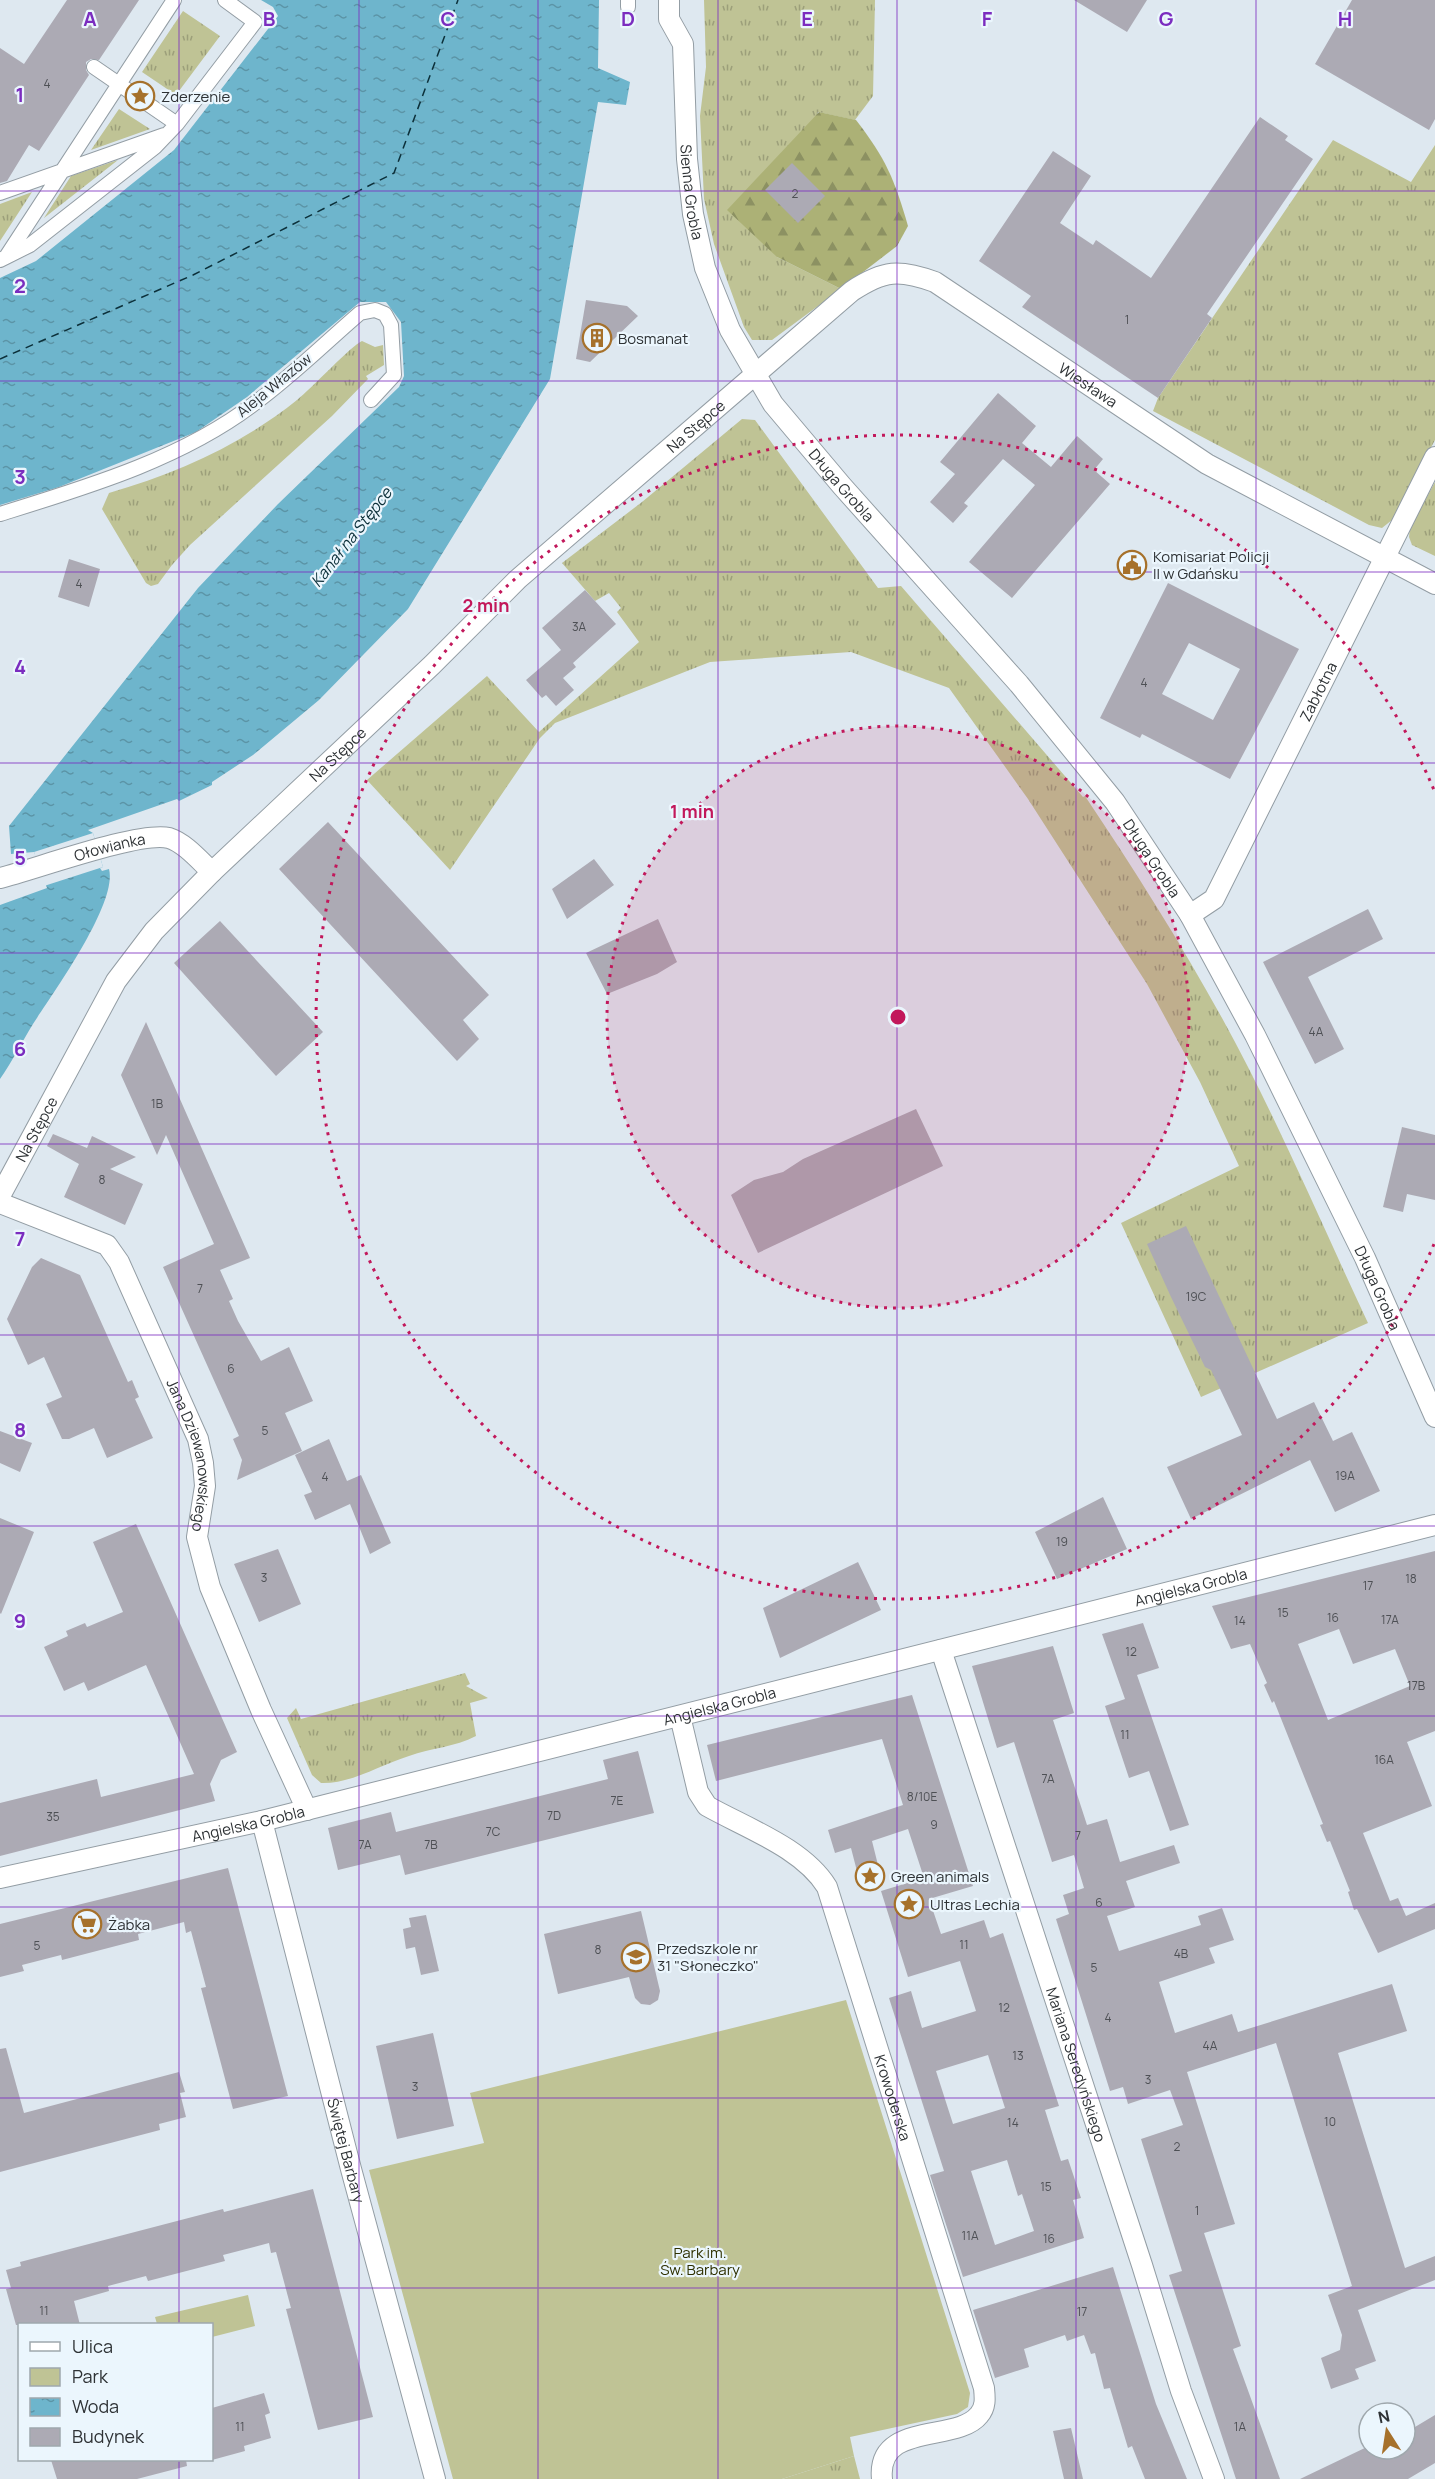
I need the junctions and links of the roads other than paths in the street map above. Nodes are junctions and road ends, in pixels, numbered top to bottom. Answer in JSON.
{"nodes":[{"id":1,"x":174,"y":0,"type":"edge"},
{"id":2,"x":225,"y":0,"type":"edge"},
{"id":3,"x":669,"y":0,"type":"edge"},
{"id":4,"x":94,"y":67,"type":"dead end"},
{"id":5,"x":119,"y":85,"type":"junction"},
{"id":6,"x":173,"y":128,"type":"junction"},
{"id":7,"x":63,"y":170,"type":"junction"},
{"id":8,"x":0,"y":193,"type":"edge"},
{"id":9,"x":3,"y":259,"type":"edge"},
{"id":10,"x":756,"y":375,"type":"junction"},
{"id":11,"x":371,"y":400,"type":"dead end"},
{"id":12,"x":1435,"y":457,"type":"edge"},
{"id":13,"x":0,"y":514,"type":"edge"},
{"id":14,"x":1383,"y":558,"type":"junction"},
{"id":15,"x":1435,"y":584,"type":"edge"},
{"id":16,"x":212,"y":872,"type":"junction"},
{"id":17,"x":0,"y":879,"type":"edge"},
{"id":18,"x":1190,"y":915,"type":"junction"},
{"id":19,"x":0,"y":1196,"type":"edge"},
{"id":20,"x":0,"y":1203,"type":"edge"},
{"id":21,"x":1435,"y":1418,"type":"edge"},
{"id":22,"x":1435,"y":1525,"type":"edge"},
{"id":23,"x":941,"y":1650,"type":"junction"},
{"id":24,"x":680,"y":1716,"type":"junction"},
{"id":25,"x":308,"y":1810,"type":"junction"},
{"id":26,"x":262,"y":1821,"type":"junction"},
{"id":27,"x":0,"y":1878,"type":"edge"},
{"id":28,"x":435,"y":2479,"type":"edge"},
{"id":29,"x":882,"y":2479,"type":"edge"},
{"id":30,"x":1214,"y":2479,"type":"edge"}],
"edges":[{"from":1,"to":5,"type":"street"},
{"from":2,"to":6,"type":"street"},
{"from":3,"to":10,"type":"street","name":"Sienna Grobla"},
{"from":4,"to":5,"type":"street"},
{"from":5,"to":6,"type":"street"},
{"from":5,"to":7,"type":"street"},
{"from":6,"to":7,"type":"street"},
{"from":6,"to":9,"type":"street"},
{"from":7,"to":8,"type":"street"},
{"from":7,"to":9,"type":"street"},
{"from":10,"to":14,"type":"street","name":"Wiesława"},
{"from":10,"to":16,"type":"street","name":"Na Stępce"},
{"from":10,"to":18,"type":"street","name":"Długa Grobla"},
{"from":11,"to":13,"type":"street","name":"Aleja Włazów"},
{"from":12,"to":14,"type":"street","name":"Zabłotna"},
{"from":14,"to":15,"type":"street","name":"Wiesława"},
{"from":14,"to":18,"type":"street","name":"Zabłotna"},
{"from":16,"to":17,"type":"street","name":"Ołowianka"},
{"from":16,"to":19,"type":"street","name":"Na Stępce"},
{"from":18,"to":21,"type":"street","name":"Długa Grobla"},
{"from":20,"to":25,"type":"street","name":"Jana Dziewanowskiego"},
{"from":22,"to":23,"type":"street","name":"Angielska Grobla"},
{"from":23,"to":24,"type":"street","name":"Angielska Grobla"},
{"from":23,"to":30,"type":"street","name":"Mariana Seredyńskiego"},
{"from":24,"to":25,"type":"street","name":"Angielska Grobla"},
{"from":24,"to":29,"type":"street","name":"Krowoderska"},
{"from":25,"to":26,"type":"street","name":"Angielska Grobla"},
{"from":26,"to":27,"type":"street","name":"Angielska Grobla"},
{"from":26,"to":28,"type":"street","name":"Świętej Barbary"}]}
